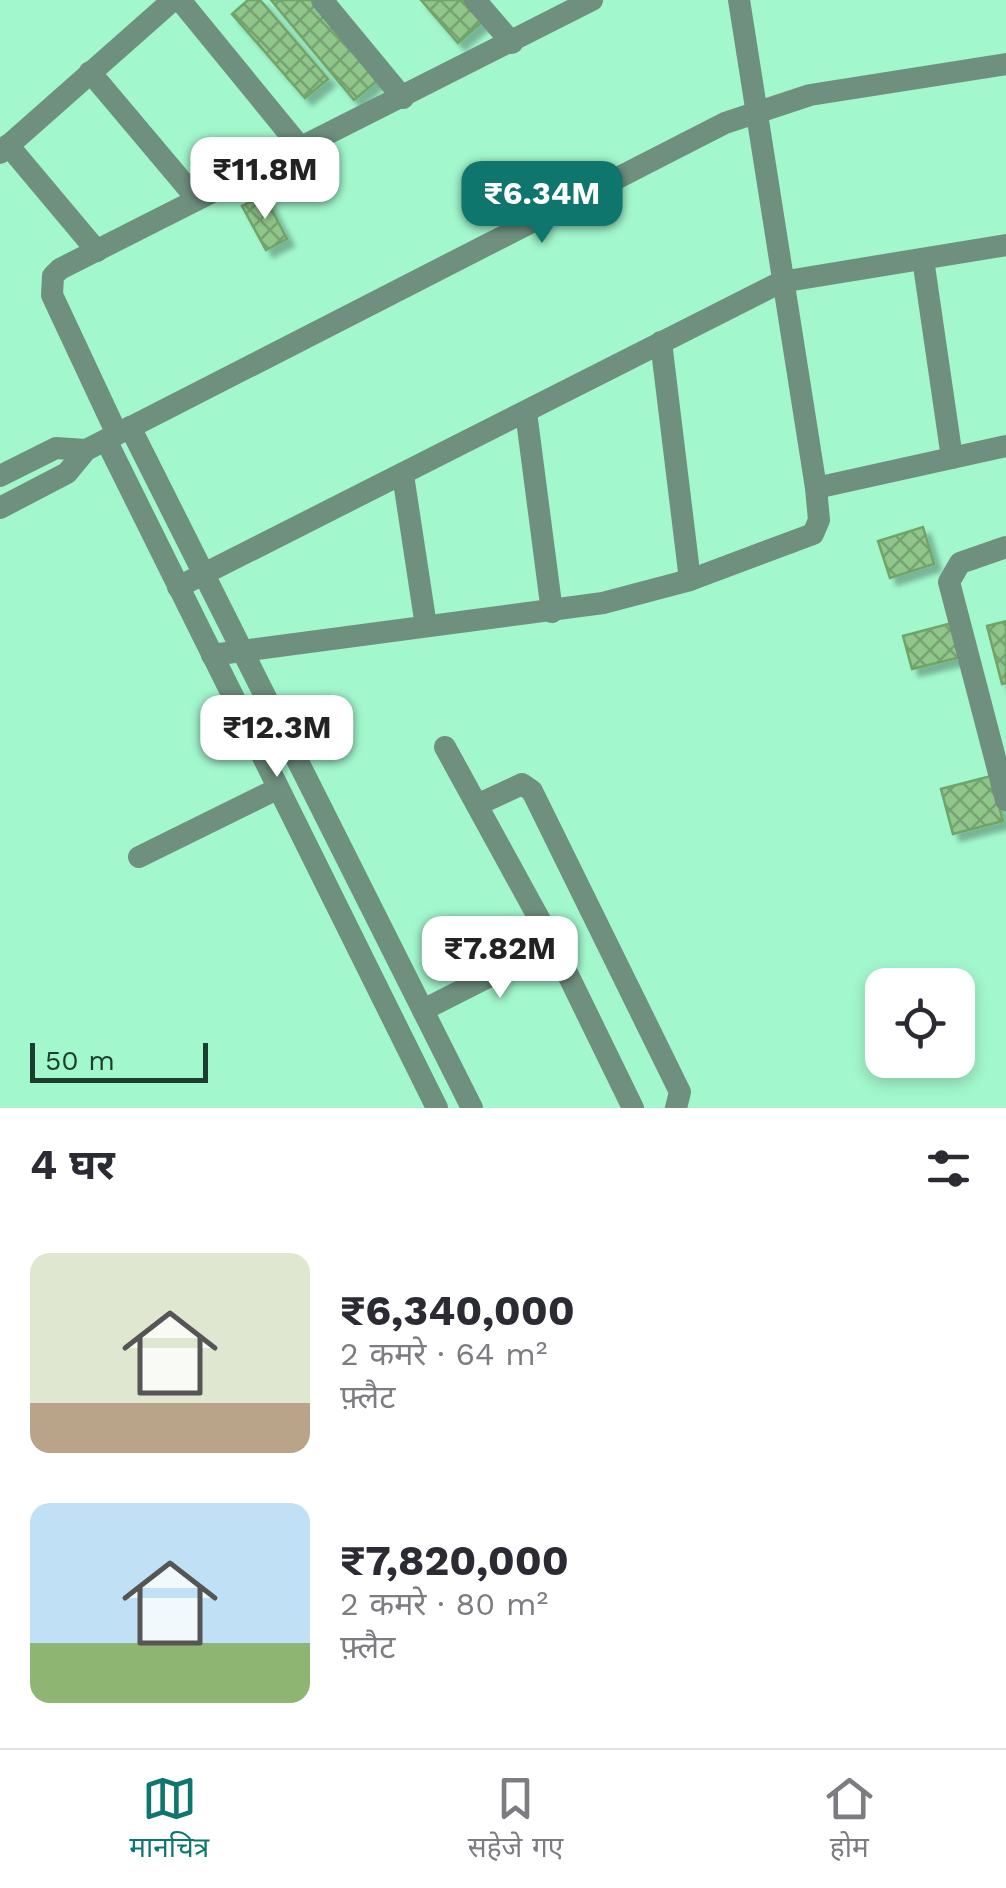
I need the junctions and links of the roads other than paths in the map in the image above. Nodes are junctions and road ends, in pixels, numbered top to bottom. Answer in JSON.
{"nodes":[{"id":1,"x":176,"y":0,"type":"edge"},
{"id":2,"x":322,"y":0,"type":"edge"},
{"id":3,"x":475,"y":0,"type":"edge"},
{"id":4,"x":592,"y":0,"type":"edge"},
{"id":5,"x":739,"y":0,"type":"edge"},
{"id":6,"x":512,"y":42,"type":"junction"},
{"id":7,"x":1006,"y":64,"type":"edge"},
{"id":8,"x":90,"y":72,"type":"junction"},
{"id":9,"x":403,"y":98,"type":"junction"},
{"id":10,"x":754,"y":110,"type":"junction"},
{"id":11,"x":300,"y":148,"type":"junction"},
{"id":12,"x":4,"y":149,"type":"edge"},
{"id":13,"x":197,"y":200,"type":"junction"},
{"id":14,"x":1006,"y":246,"type":"edge"},
{"id":15,"x":97,"y":251,"type":"junction"},
{"id":16,"x":923,"y":259,"type":"junction"},
{"id":17,"x":781,"y":282,"type":"junction"},
{"id":18,"x":661,"y":342,"type":"junction"},
{"id":19,"x":526,"y":412,"type":"junction"},
{"id":20,"x":110,"y":438,"type":"junction"},
{"id":21,"x":1006,"y":446,"type":"edge"},
{"id":22,"x":952,"y":458,"type":"junction"},
{"id":23,"x":403,"y":475,"type":"junction"},
{"id":24,"x":0,"y":476,"type":"edge"},
{"id":25,"x":816,"y":488,"type":"junction"},
{"id":26,"x":0,"y":508,"type":"edge"},
{"id":27,"x":1006,"y":547,"type":"edge"},
{"id":28,"x":202,"y":572,"type":"junction"},
{"id":29,"x":690,"y":580,"type":"junction"},
{"id":30,"x":178,"y":586,"type":"junction"},
{"id":31,"x":552,"y":612,"type":"junction"},
{"id":32,"x":426,"y":626,"type":"junction"},
{"id":33,"x":242,"y":652,"type":"junction"},
{"id":34,"x":212,"y":655,"type":"junction"},
{"id":35,"x":995,"y":701,"type":"edge"},
{"id":36,"x":445,"y":747,"type":"dead end"},
{"id":37,"x":278,"y":788,"type":"junction"},
{"id":38,"x":1006,"y":800,"type":"edge"},
{"id":39,"x":479,"y":804,"type":"junction"},
{"id":40,"x":139,"y":858,"type":"dead end"},
{"id":41,"x":553,"y":944,"type":"junction"},
{"id":42,"x":423,"y":1010,"type":"junction"},
{"id":43,"x":437,"y":1108,"type":"edge"},
{"id":44,"x":472,"y":1108,"type":"edge"},
{"id":45,"x":632,"y":1108,"type":"edge"},
{"id":46,"x":676,"y":1108,"type":"edge"}],
"edges":[{"from":1,"to":8,"type":"street"},
{"from":1,"to":11,"type":"street"},
{"from":2,"to":9,"type":"street"},
{"from":3,"to":6,"type":"street"},
{"from":4,"to":6,"type":"street"},
{"from":5,"to":10,"type":"street"},
{"from":6,"to":9,"type":"street"},
{"from":7,"to":10,"type":"street"},
{"from":8,"to":12,"type":"street"},
{"from":8,"to":13,"type":"street"},
{"from":9,"to":11,"type":"street"},
{"from":10,"to":17,"type":"street"},
{"from":10,"to":20,"type":"street"},
{"from":11,"to":13,"type":"street"},
{"from":12,"to":15,"type":"street"},
{"from":13,"to":15,"type":"street"},
{"from":14,"to":16,"type":"street"},
{"from":15,"to":20,"type":"street"},
{"from":16,"to":17,"type":"street"},
{"from":16,"to":22,"type":"street"},
{"from":17,"to":18,"type":"street"},
{"from":17,"to":25,"type":"street"},
{"from":18,"to":19,"type":"street"},
{"from":18,"to":29,"type":"street"},
{"from":19,"to":23,"type":"street"},
{"from":19,"to":31,"type":"street"},
{"from":20,"to":24,"type":"street"},
{"from":20,"to":26,"type":"street"},
{"from":20,"to":28,"type":"street"},
{"from":20,"to":30,"type":"street"},
{"from":21,"to":22,"type":"street"},
{"from":22,"to":25,"type":"street"},
{"from":23,"to":28,"type":"street"},
{"from":23,"to":32,"type":"street"},
{"from":25,"to":29,"type":"street"},
{"from":27,"to":35,"type":"street"},
{"from":28,"to":30,"type":"street"},
{"from":28,"to":33,"type":"street"},
{"from":29,"to":31,"type":"street"},
{"from":30,"to":34,"type":"street"},
{"from":31,"to":32,"type":"street"},
{"from":32,"to":33,"type":"street"},
{"from":33,"to":34,"type":"street"},
{"from":33,"to":42,"type":"street"},
{"from":34,"to":37,"type":"street"},
{"from":35,"to":38,"type":"street"},
{"from":36,"to":39,"type":"street"},
{"from":37,"to":40,"type":"street"},
{"from":37,"to":43,"type":"street"},
{"from":39,"to":41,"type":"street"},
{"from":39,"to":46,"type":"street"},
{"from":41,"to":42,"type":"street"},
{"from":41,"to":45,"type":"street"},
{"from":42,"to":44,"type":"street"}]}
